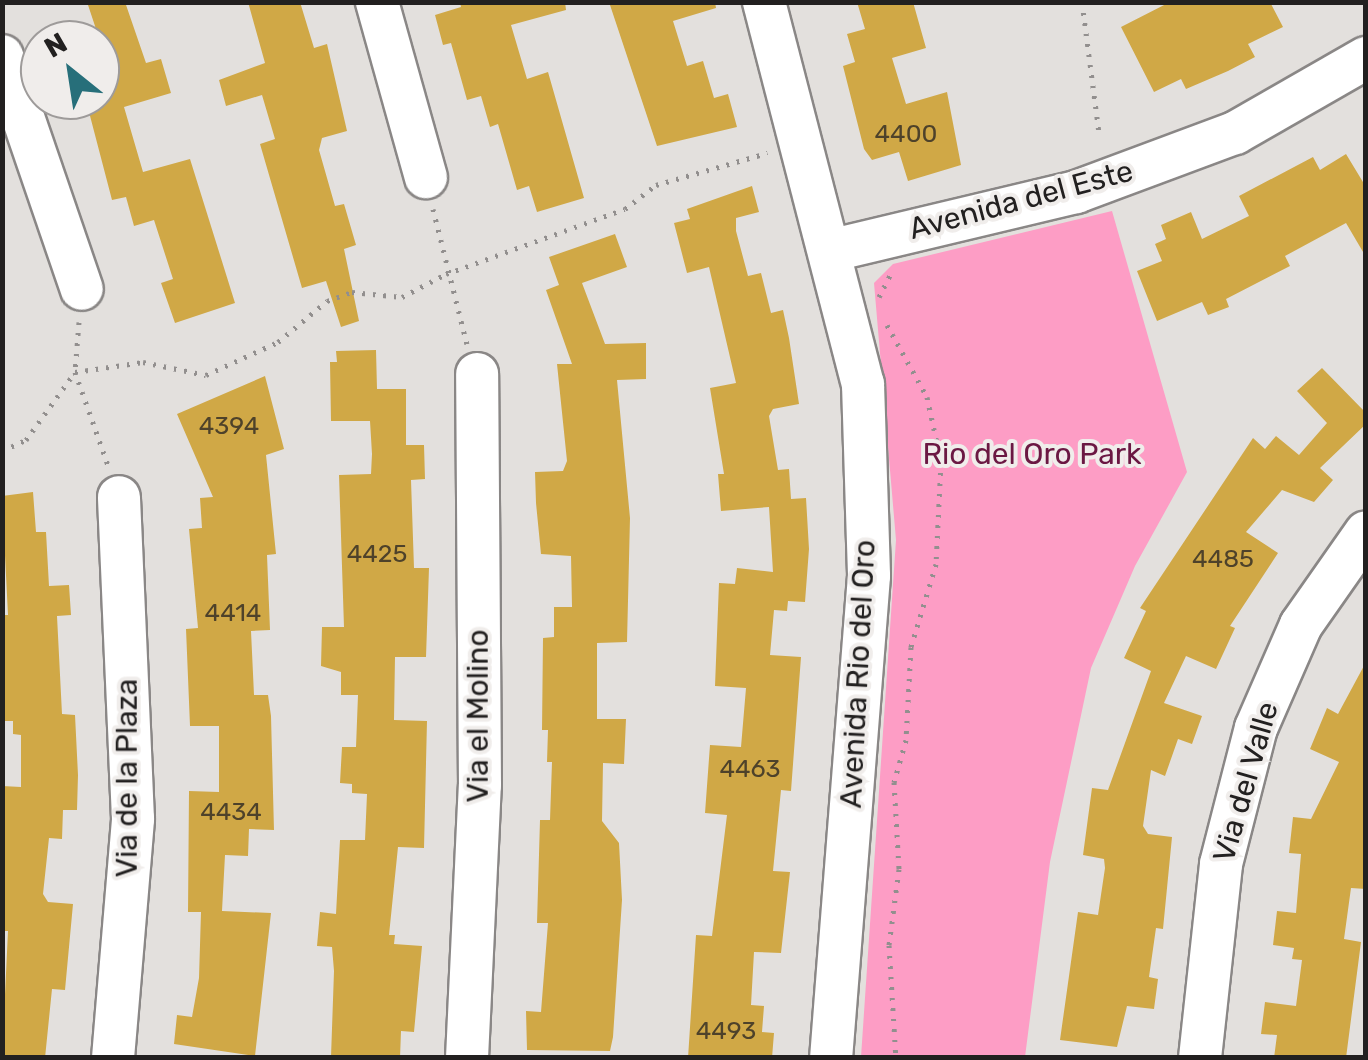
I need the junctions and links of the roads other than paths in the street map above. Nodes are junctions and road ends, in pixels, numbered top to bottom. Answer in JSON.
{"nodes":[{"id":1,"x":377,"y":2,"type":"edge"},
{"id":2,"x":764,"y":2,"type":"edge"},
{"id":3,"x":2,"y":56,"type":"edge"},
{"id":4,"x":1366,"y":58,"type":"edge"},
{"id":5,"x":426,"y":177,"type":"road end"},
{"id":6,"x":832,"y":250,"type":"junction"},
{"id":7,"x":82,"y":289,"type":"road end"},
{"id":8,"x":477,"y":374,"type":"road end"},
{"id":9,"x":119,"y":497,"type":"road end"},
{"id":10,"x":1366,"y":532,"type":"edge"},
{"id":11,"x":113,"y":1058,"type":"edge"},
{"id":12,"x":467,"y":1058,"type":"edge"},
{"id":13,"x":831,"y":1058,"type":"edge"},
{"id":14,"x":1200,"y":1058,"type":"edge"}],
"edges":[{"from":1,"to":5,"type":"street"},
{"from":2,"to":6,"type":"street","name":"Avenida Rio del Oro"},
{"from":3,"to":7,"type":"street"},
{"from":4,"to":6,"type":"street","name":"Avenida del Este"},
{"from":6,"to":13,"type":"street","name":"Avenida Rio del Oro"},
{"from":8,"to":12,"type":"street","name":"Via el Molino"},
{"from":9,"to":11,"type":"street","name":"Via de la Plaza"},
{"from":10,"to":14,"type":"street","name":"Via del Valle"}]}
